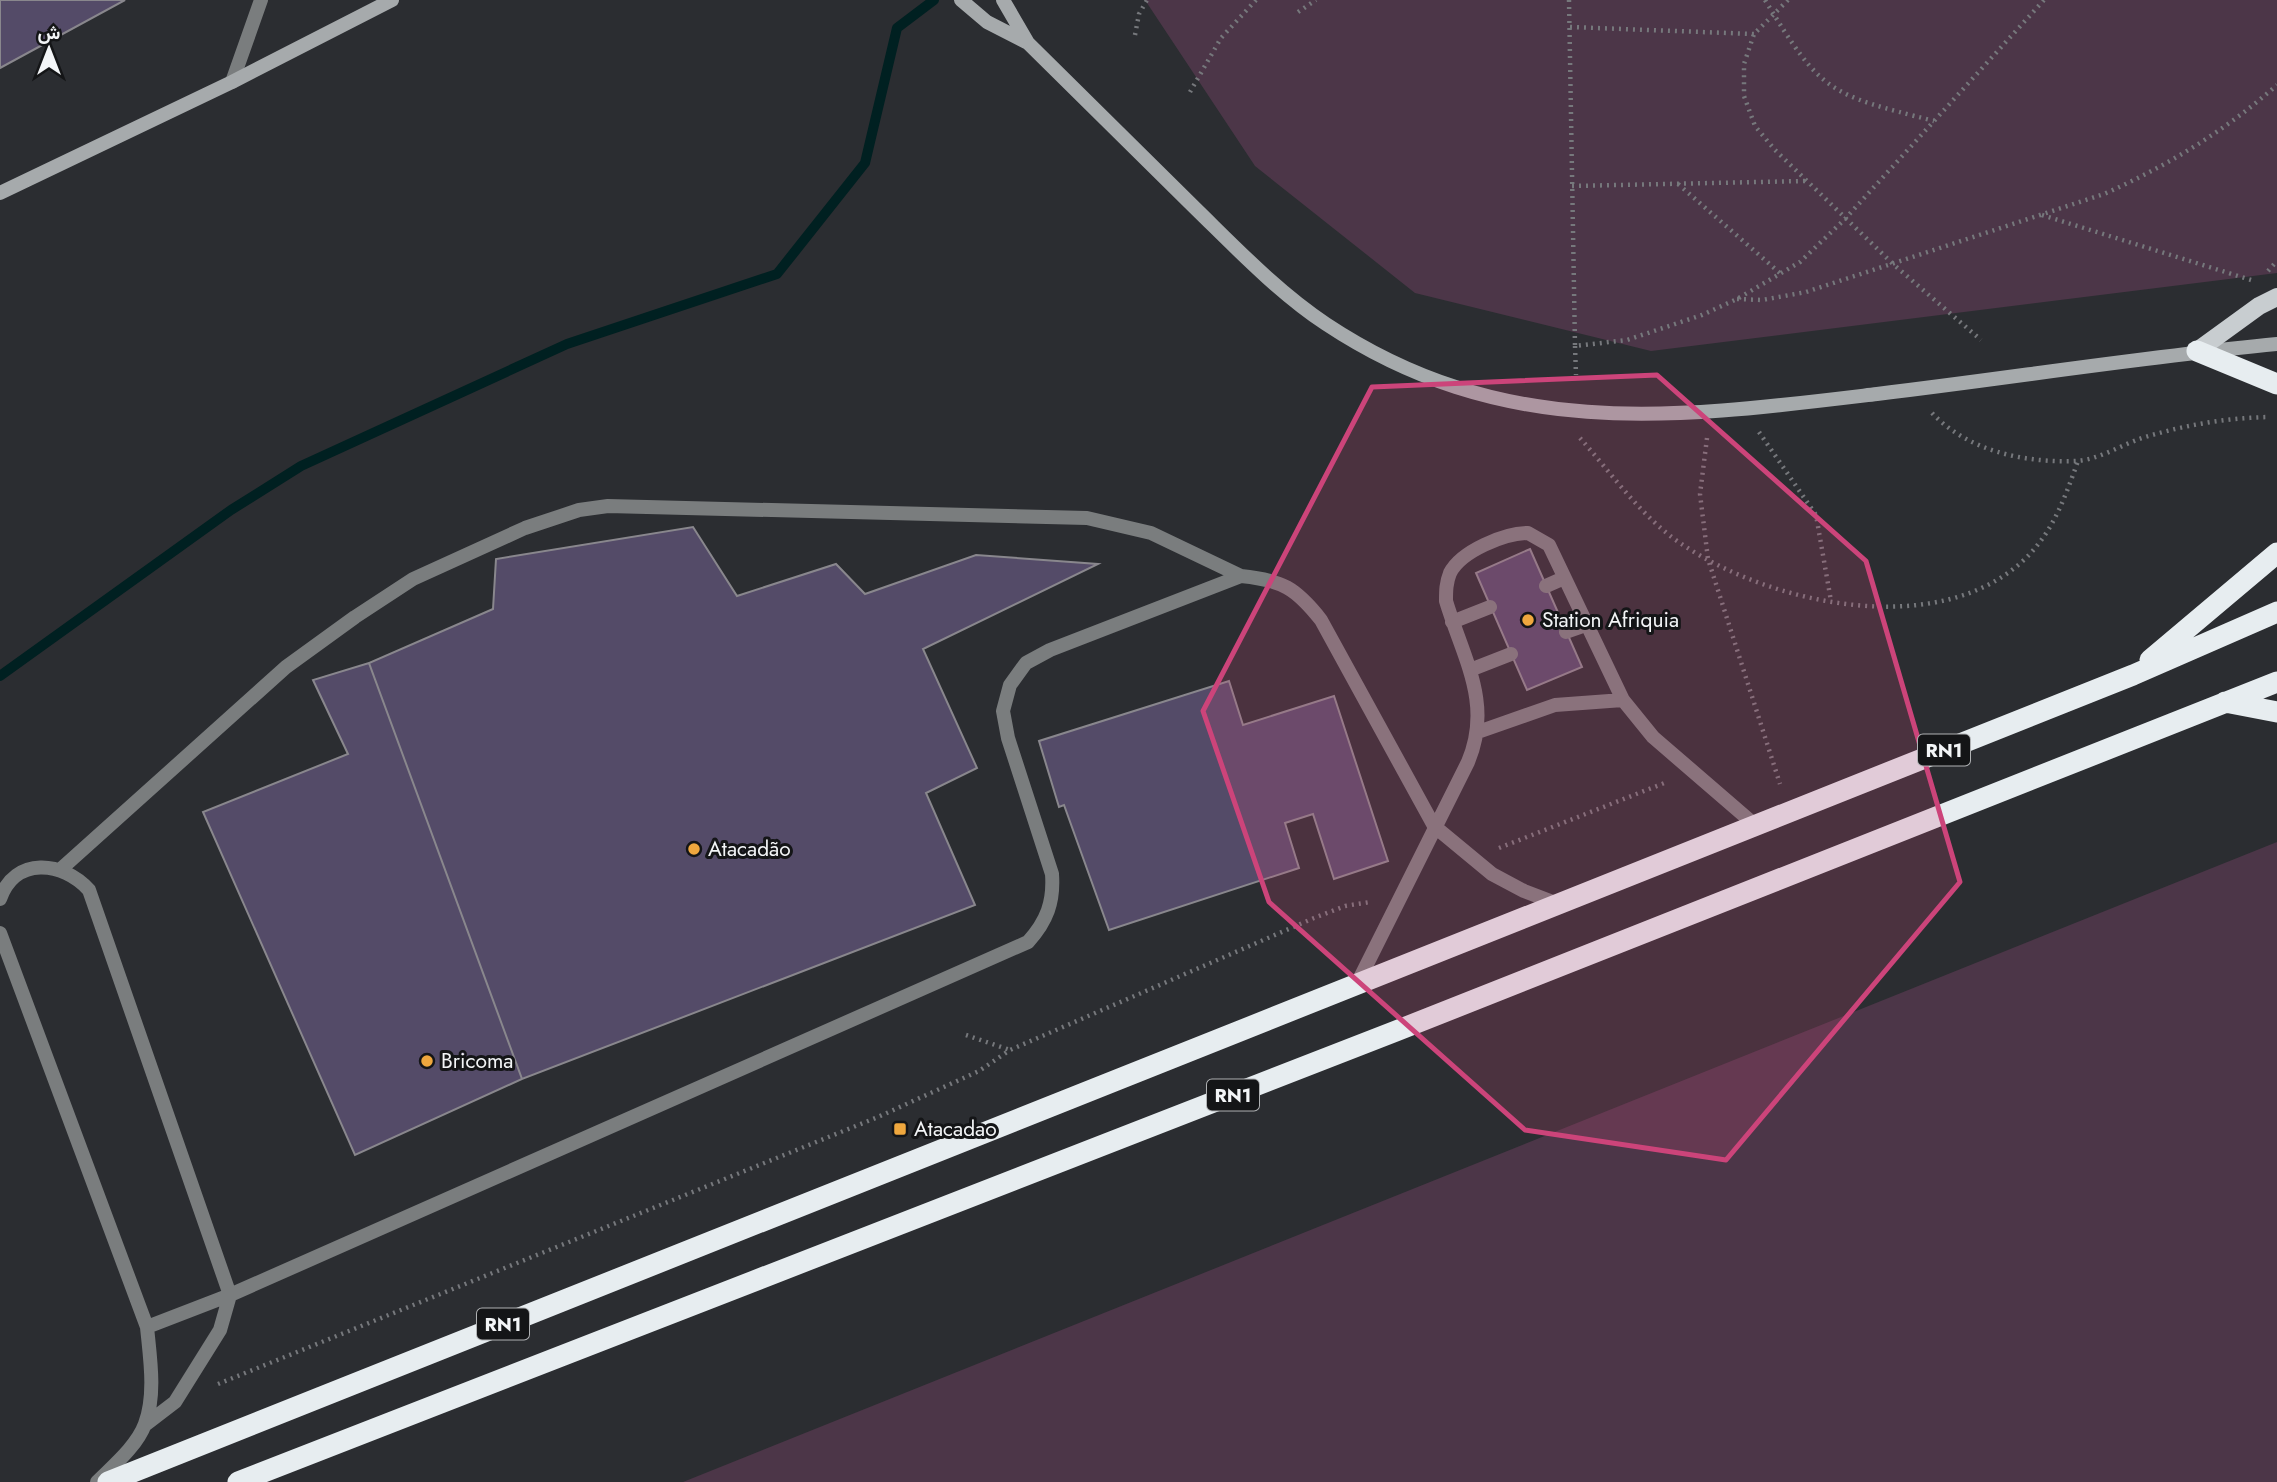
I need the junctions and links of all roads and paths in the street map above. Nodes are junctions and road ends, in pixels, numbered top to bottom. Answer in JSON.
{"nodes":[{"id":1,"x":261,"y":0,"type":"edge"},
{"id":2,"x":392,"y":0,"type":"edge"},
{"id":3,"x":1003,"y":0,"type":"edge"},
{"id":4,"x":1147,"y":0,"type":"edge"},
{"id":5,"x":1256,"y":0,"type":"edge"},
{"id":6,"x":1316,"y":0,"type":"edge"},
{"id":7,"x":1569,"y":0,"type":"edge"},
{"id":8,"x":1765,"y":0,"type":"edge"},
{"id":9,"x":1788,"y":0,"type":"edge"},
{"id":10,"x":2044,"y":0,"type":"edge"},
{"id":11,"x":965,"y":4,"type":"edge"},
{"id":12,"x":1298,"y":12,"type":"dead end"},
{"id":13,"x":1773,"y":13,"type":"junction"},
{"id":14,"x":1570,"y":26,"type":"junction"},
{"id":15,"x":1754,"y":34,"type":"junction"},
{"id":16,"x":1135,"y":35,"type":"dead end"},
{"id":17,"x":1028,"y":43,"type":"junction"},
{"id":18,"x":232,"y":82,"type":"junction"},
{"id":19,"x":2277,"y":85,"type":"edge"},
{"id":20,"x":1190,"y":92,"type":"dead end"},
{"id":21,"x":1934,"y":121,"type":"junction"},
{"id":22,"x":1806,"y":181,"type":"junction"},
{"id":23,"x":1678,"y":184,"type":"junction"},
{"id":24,"x":1572,"y":186,"type":"junction"},
{"id":25,"x":0,"y":193,"type":"edge"},
{"id":26,"x":2042,"y":215,"type":"junction"},
{"id":27,"x":1845,"y":219,"type":"junction"},
{"id":28,"x":1893,"y":264,"type":"junction"},
{"id":29,"x":1781,"y":274,"type":"junction"},
{"id":30,"x":2257,"y":282,"type":"dead end"},
{"id":31,"x":2277,"y":297,"type":"edge"},
{"id":32,"x":1737,"y":299,"type":"junction"},
{"id":33,"x":1981,"y":340,"type":"dead end"},
{"id":34,"x":2277,"y":344,"type":"edge"},
{"id":35,"x":1576,"y":346,"type":"junction"},
{"id":36,"x":2197,"y":351,"type":"junction"},
{"id":37,"x":1576,"y":375,"type":"dead end"},
{"id":38,"x":2277,"y":384,"type":"edge"},
{"id":39,"x":1909,"y":390,"type":"junction"},
{"id":40,"x":1742,"y":410,"type":"junction"},
{"id":41,"x":1557,"y":411,"type":"junction"},
{"id":42,"x":1710,"y":413,"type":"junction"},
{"id":43,"x":2269,"y":416,"type":"dead end"},
{"id":44,"x":2078,"y":461,"type":"junction"},
{"id":45,"x":2277,"y":553,"type":"edge"},
{"id":46,"x":1708,"y":559,"type":"junction"},
{"id":47,"x":1241,"y":576,"type":"junction"},
{"id":48,"x":1564,"y":578,"type":"junction"},
{"id":49,"x":1546,"y":586,"type":"dead end"},
{"id":50,"x":1831,"y":601,"type":"junction"},
{"id":51,"x":1490,"y":607,"type":"dead end"},
{"id":52,"x":2277,"y":612,"type":"edge"},
{"id":53,"x":1452,"y":622,"type":"junction"},
{"id":54,"x":1586,"y":625,"type":"junction"},
{"id":55,"x":1566,"y":632,"type":"dead end"},
{"id":56,"x":1511,"y":654,"type":"dead end"},
{"id":57,"x":1470,"y":670,"type":"junction"},
{"id":58,"x":2133,"y":675,"type":"junction"},
{"id":59,"x":2277,"y":681,"type":"edge"},
{"id":60,"x":1623,"y":700,"type":"junction"},
{"id":61,"x":2225,"y":702,"type":"junction"},
{"id":62,"x":2277,"y":712,"type":"edge"},
{"id":63,"x":1478,"y":732,"type":"junction"},
{"id":64,"x":1693,"y":772,"type":"junction"},
{"id":65,"x":1789,"y":812,"type":"junction"},
{"id":66,"x":1755,"y":825,"type":"junction"},
{"id":67,"x":1434,"y":827,"type":"junction"},
{"id":68,"x":1471,"y":858,"type":"junction"},
{"id":69,"x":61,"y":869,"type":"junction"},
{"id":70,"x":1399,"y":897,"type":"junction"},
{"id":71,"x":0,"y":899,"type":"edge"},
{"id":72,"x":1558,"y":904,"type":"junction"},
{"id":73,"x":0,"y":933,"type":"edge"},
{"id":74,"x":1357,"y":984,"type":"junction"},
{"id":75,"x":966,"y":1035,"type":"dead end"},
{"id":76,"x":1010,"y":1050,"type":"junction"},
{"id":77,"x":230,"y":1295,"type":"junction"},
{"id":78,"x":147,"y":1327,"type":"junction"},
{"id":79,"x":175,"y":1402,"type":"junction"},
{"id":80,"x":145,"y":1425,"type":"junction"},
{"id":81,"x":97,"y":1482,"type":"edge"},
{"id":82,"x":108,"y":1482,"type":"edge"},
{"id":83,"x":237,"y":1482,"type":"edge"}],
"edges":[{"from":1,"to":18,"type":"lane"},
{"from":2,"to":18,"type":"street"},
{"from":3,"to":17,"type":"street"},
{"from":4,"to":16,"type":"path"},
{"from":5,"to":20,"type":"path"},
{"from":6,"to":12,"type":"path"},
{"from":7,"to":14,"type":"path"},
{"from":8,"to":13,"type":"path"},
{"from":9,"to":13,"type":"path"},
{"from":10,"to":21,"type":"path"},
{"from":11,"to":17,"type":"street"},
{"from":13,"to":15,"type":"path"},
{"from":13,"to":21,"type":"path"},
{"from":14,"to":15,"type":"path"},
{"from":14,"to":24,"type":"path"},
{"from":15,"to":22,"type":"path"},
{"from":17,"to":41,"type":"street"},
{"from":18,"to":25,"type":"street"},
{"from":19,"to":26,"type":"path"},
{"from":21,"to":27,"type":"path"},
{"from":22,"to":23,"type":"path"},
{"from":22,"to":27,"type":"path"},
{"from":23,"to":24,"type":"path"},
{"from":23,"to":29,"type":"path"},
{"from":24,"to":35,"type":"path"},
{"from":26,"to":28,"type":"path"},
{"from":26,"to":30,"type":"path"},
{"from":27,"to":28,"type":"path"},
{"from":27,"to":29,"type":"path"},
{"from":28,"to":32,"type":"path"},
{"from":28,"to":33,"type":"path"},
{"from":29,"to":32,"type":"path"},
{"from":31,"to":36,"type":"main road"},
{"from":32,"to":35,"type":"path"},
{"from":34,"to":36,"type":"street"},
{"from":35,"to":37,"type":"path"},
{"from":36,"to":38,"type":"highway"},
{"from":36,"to":39,"type":"street"},
{"from":39,"to":40,"type":"street"},
{"from":39,"to":44,"type":"path"},
{"from":40,"to":42,"type":"street"},
{"from":40,"to":50,"type":"path"},
{"from":41,"to":42,"type":"street"},
{"from":41,"to":46,"type":"path"},
{"from":42,"to":46,"type":"path"},
{"from":43,"to":44,"type":"path"},
{"from":44,"to":50,"type":"path"},
{"from":45,"to":58,"type":"highway"},
{"from":46,"to":50,"type":"path"},
{"from":46,"to":65,"type":"path"},
{"from":47,"to":67,"type":"lane"},
{"from":47,"to":69,"type":"lane"},
{"from":47,"to":77,"type":"lane"},
{"from":48,"to":49,"type":"lane"},
{"from":48,"to":53,"type":"lane"},
{"from":48,"to":54,"type":"lane"},
{"from":51,"to":53,"type":"lane"},
{"from":52,"to":58,"type":"highway","number":"RN1"},
{"from":53,"to":57,"type":"lane"},
{"from":54,"to":55,"type":"lane"},
{"from":54,"to":60,"type":"lane"},
{"from":56,"to":57,"type":"lane"},
{"from":57,"to":63,"type":"lane"},
{"from":58,"to":65,"type":"highway","number":"RN1"},
{"from":59,"to":61,"type":"highway","number":"RN1"},
{"from":60,"to":63,"type":"lane"},
{"from":60,"to":64,"type":"lane"},
{"from":61,"to":62,"type":"highway"},
{"from":61,"to":83,"type":"highway","number":"RN1"},
{"from":63,"to":67,"type":"lane"},
{"from":64,"to":66,"type":"lane"},
{"from":64,"to":68,"type":"path"},
{"from":65,"to":66,"type":"highway","number":"RN1"},
{"from":66,"to":72,"type":"highway","number":"RN1"},
{"from":67,"to":68,"type":"lane"},
{"from":67,"to":70,"type":"lane"},
{"from":68,"to":72,"type":"lane"},
{"from":69,"to":71,"type":"lane"},
{"from":69,"to":77,"type":"lane"},
{"from":70,"to":74,"type":"lane"},
{"from":70,"to":76,"type":"path"},
{"from":72,"to":74,"type":"highway","number":"RN1"},
{"from":73,"to":78,"type":"lane"},
{"from":74,"to":82,"type":"highway","number":"RN1"},
{"from":75,"to":76,"type":"path"},
{"from":76,"to":79,"type":"path"},
{"from":77,"to":78,"type":"lane"},
{"from":77,"to":79,"type":"lane"},
{"from":78,"to":80,"type":"lane"},
{"from":79,"to":80,"type":"lane"},
{"from":80,"to":81,"type":"lane"}]}
